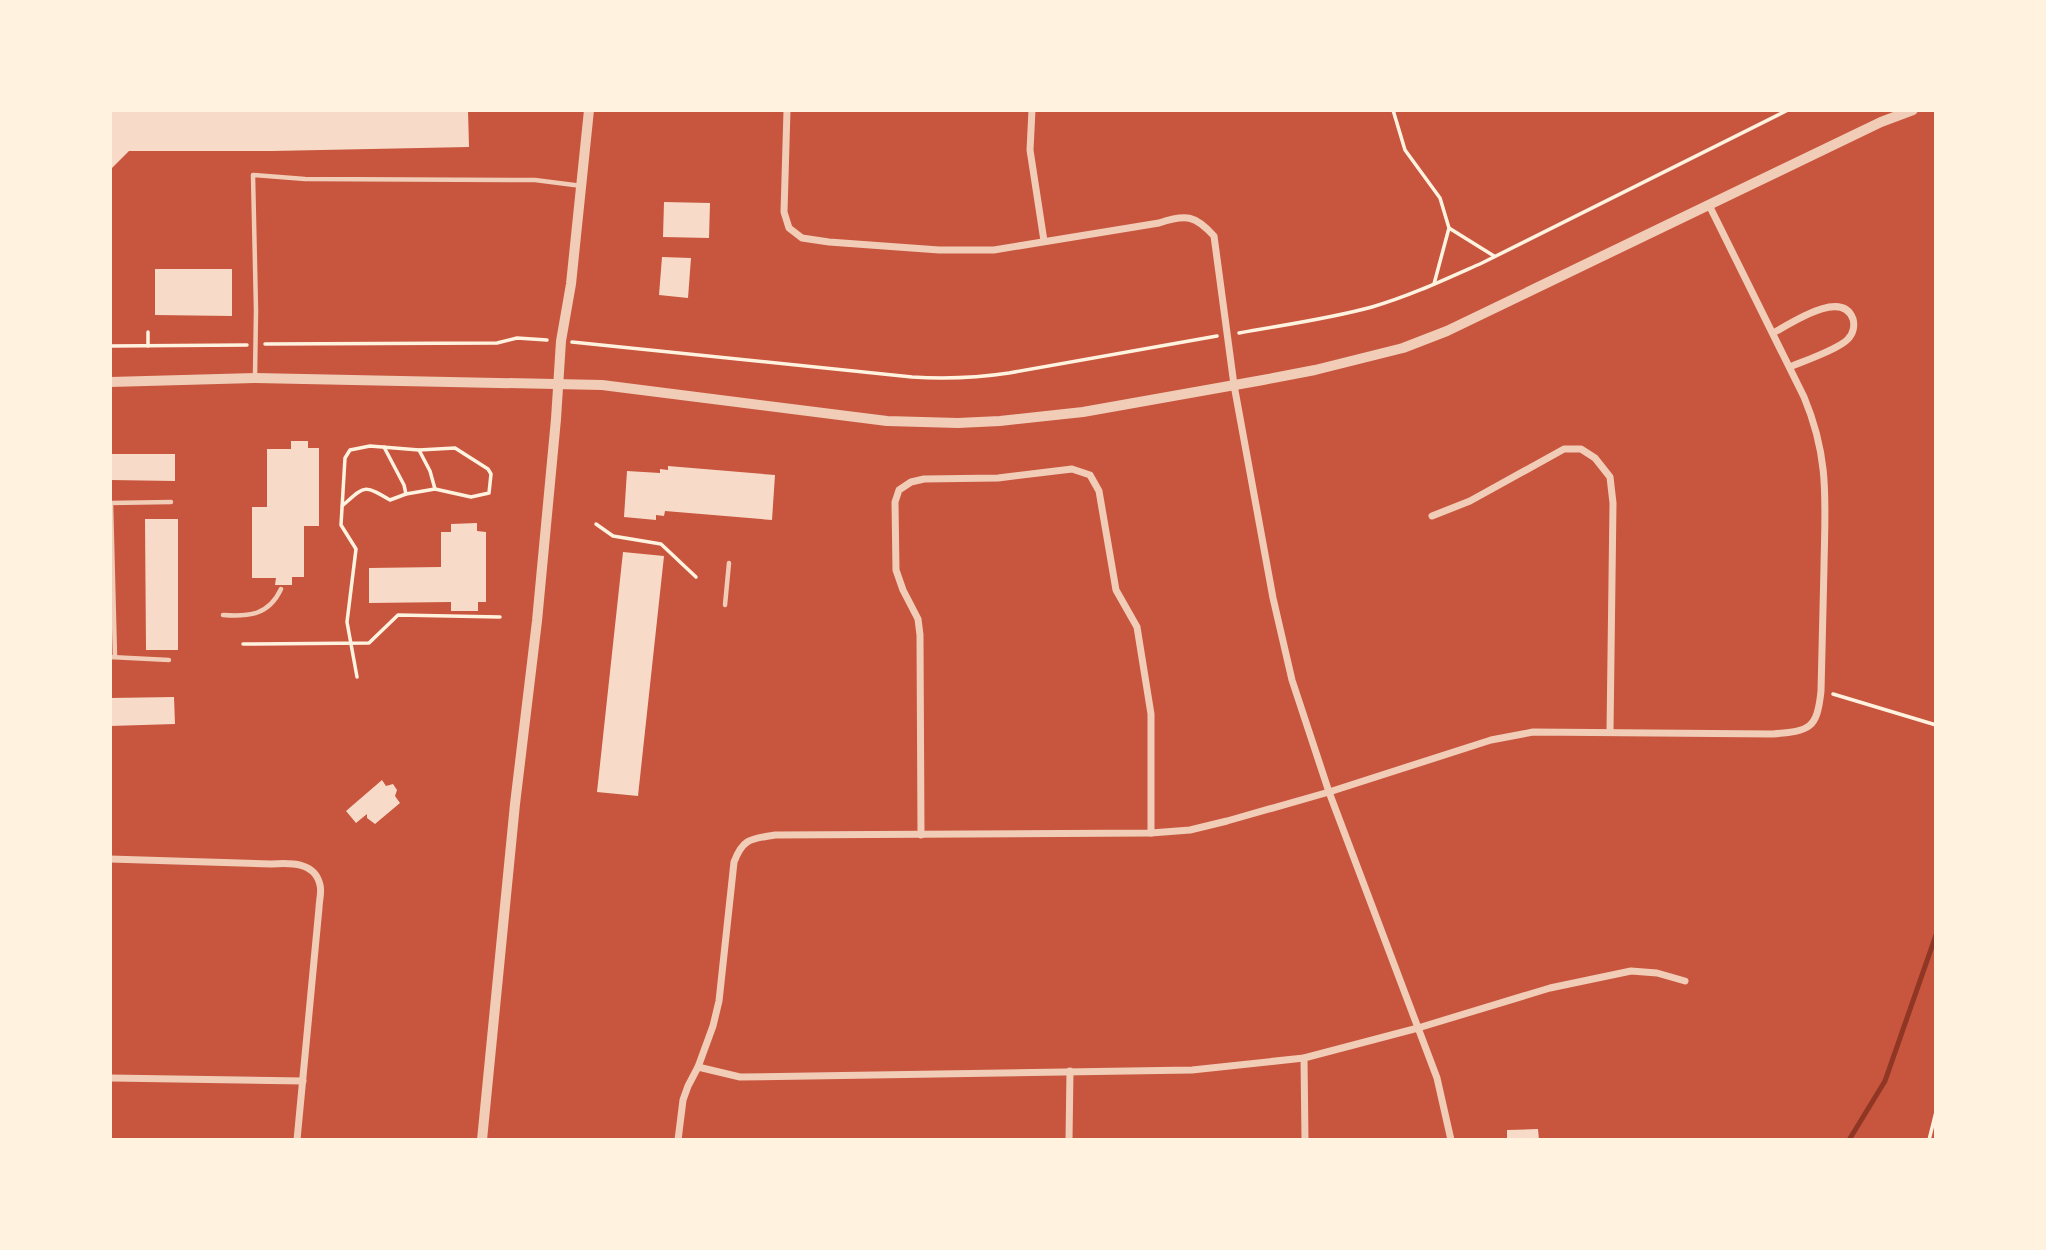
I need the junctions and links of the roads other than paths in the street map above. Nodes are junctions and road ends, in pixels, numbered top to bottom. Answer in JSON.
{"nodes":[{"id":1,"x":590,"y":110,"type":"edge"},
{"id":2,"x":787,"y":110,"type":"edge"},
{"id":3,"x":1032,"y":110,"type":"edge"},
{"id":4,"x":1913,"y":110,"type":"edge"},
{"id":5,"x":583,"y":186,"type":"junction"},
{"id":6,"x":1709,"y":205,"type":"junction"},
{"id":7,"x":1044,"y":241,"type":"junction"},
{"id":8,"x":1773,"y":332,"type":"junction"},
{"id":9,"x":1790,"y":367,"type":"junction"},
{"id":10,"x":255,"y":377,"type":"junction"},
{"id":11,"x":110,"y":382,"type":"edge"},
{"id":12,"x":559,"y":383,"type":"junction"},
{"id":13,"x":1234,"y":385,"type":"junction"},
{"id":14,"x":171,"y":502,"type":"dead end"},
{"id":15,"x":111,"y":503,"type":"edge"},
{"id":16,"x":1432,"y":516,"type":"dead end"},
{"id":17,"x":729,"y":563,"type":"dead end"},
{"id":18,"x":281,"y":589,"type":"dead end"},
{"id":19,"x":725,"y":605,"type":"dead end"},
{"id":20,"x":223,"y":615,"type":"dead end"},
{"id":21,"x":112,"y":657,"type":"edge"},
{"id":22,"x":169,"y":660,"type":"dead end"},
{"id":23,"x":1611,"y":731,"type":"junction"},
{"id":24,"x":1329,"y":792,"type":"junction"},
{"id":25,"x":1151,"y":833,"type":"junction"},
{"id":26,"x":921,"y":835,"type":"junction"},
{"id":27,"x":110,"y":859,"type":"edge"},
{"id":28,"x":1685,"y":981,"type":"dead end"},
{"id":29,"x":1418,"y":1028,"type":"junction"},
{"id":30,"x":1304,"y":1058,"type":"junction"},
{"id":31,"x":698,"y":1067,"type":"junction"},
{"id":32,"x":1070,"y":1071,"type":"junction"},
{"id":33,"x":110,"y":1078,"type":"edge"},
{"id":34,"x":303,"y":1081,"type":"junction"},
{"id":35,"x":297,"y":1140,"type":"edge"},
{"id":36,"x":482,"y":1140,"type":"edge"},
{"id":37,"x":678,"y":1140,"type":"edge"},
{"id":38,"x":1069,"y":1140,"type":"edge"},
{"id":39,"x":1305,"y":1140,"type":"edge"},
{"id":40,"x":1451,"y":1140,"type":"edge"}],
"edges":[{"from":1,"to":5,"type":"street"},
{"from":2,"to":7,"type":"street"},
{"from":3,"to":7,"type":"street"},
{"from":4,"to":6,"type":"street"},
{"from":5,"to":10,"type":"lane"},
{"from":5,"to":12,"type":"street"},
{"from":6,"to":8,"type":"street"},
{"from":6,"to":13,"type":"street"},
{"from":7,"to":13,"type":"street"},
{"from":8,"to":9,"type":"street"},
{"from":8,"to":9,"type":"street"},
{"from":9,"to":23,"type":"street"},
{"from":10,"to":11,"type":"street"},
{"from":10,"to":12,"type":"street"},
{"from":12,"to":13,"type":"street"},
{"from":12,"to":36,"type":"street"},
{"from":13,"to":24,"type":"street"},
{"from":14,"to":15,"type":"lane"},
{"from":15,"to":21,"type":"lane"},
{"from":16,"to":23,"type":"street"},
{"from":17,"to":19,"type":"lane"},
{"from":18,"to":20,"type":"lane"},
{"from":21,"to":22,"type":"lane"},
{"from":23,"to":24,"type":"street"},
{"from":24,"to":25,"type":"street"},
{"from":24,"to":29,"type":"street"},
{"from":25,"to":26,"type":"street"},
{"from":25,"to":26,"type":"street"},
{"from":26,"to":31,"type":"street"},
{"from":27,"to":34,"type":"street"},
{"from":28,"to":29,"type":"street"},
{"from":29,"to":30,"type":"street"},
{"from":29,"to":40,"type":"street"},
{"from":30,"to":32,"type":"street"},
{"from":30,"to":39,"type":"street"},
{"from":31,"to":32,"type":"street"},
{"from":31,"to":37,"type":"street"},
{"from":32,"to":38,"type":"street"},
{"from":33,"to":34,"type":"street"},
{"from":34,"to":35,"type":"street"}]}
